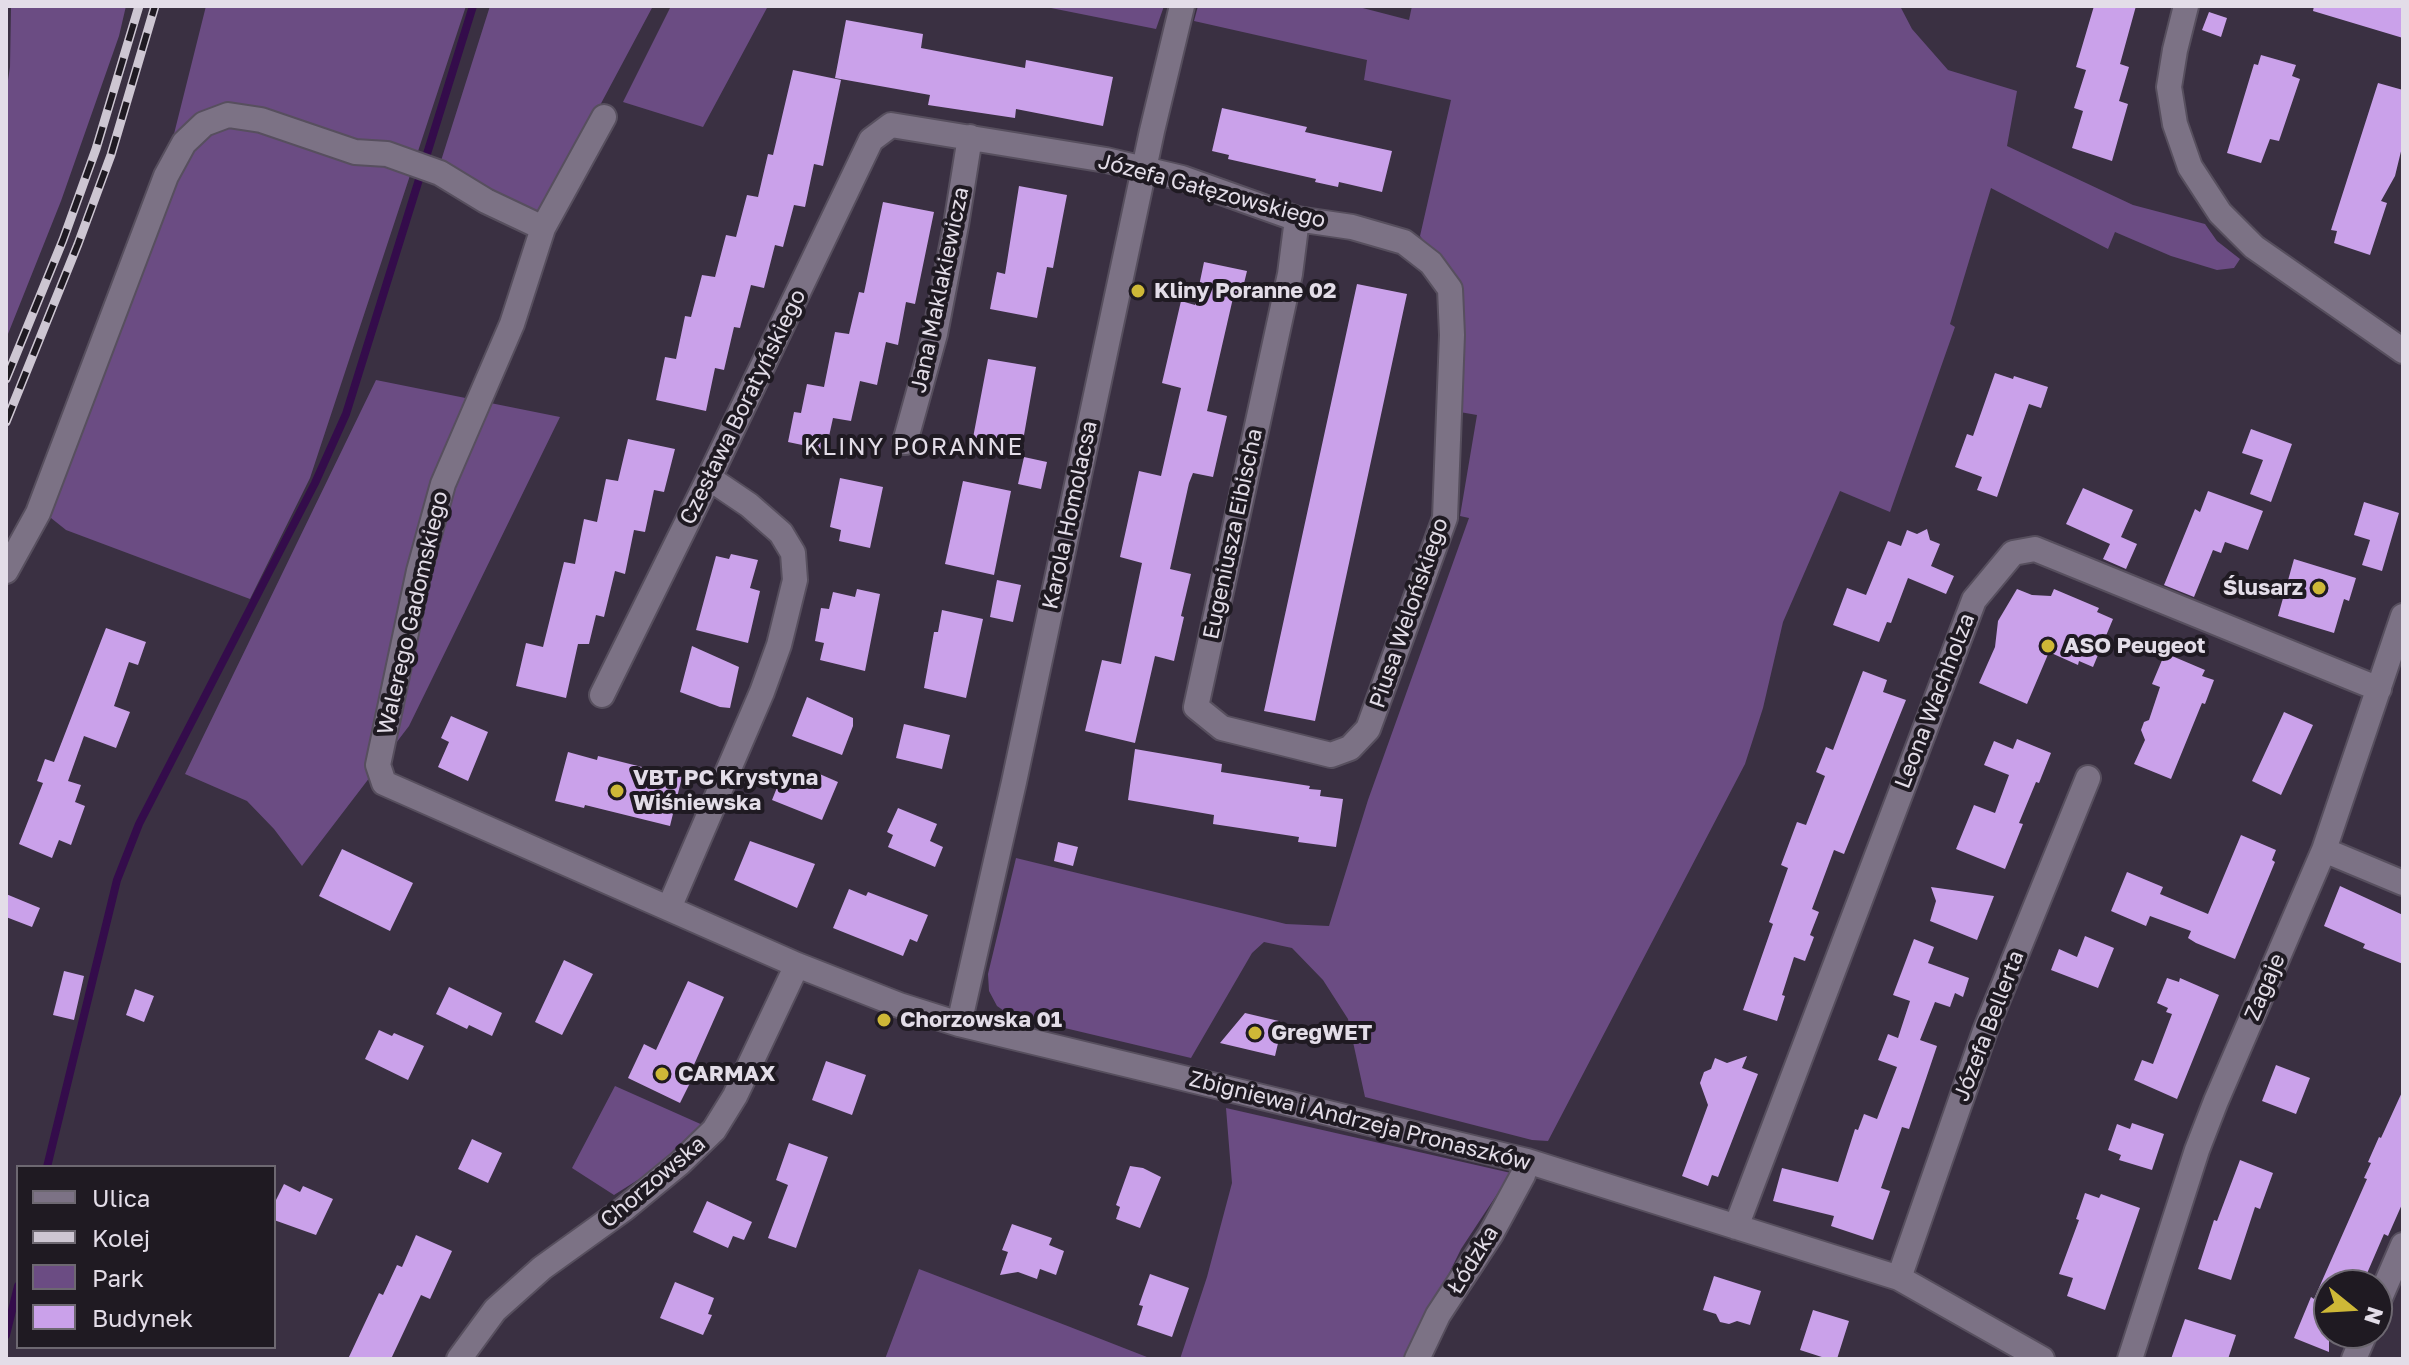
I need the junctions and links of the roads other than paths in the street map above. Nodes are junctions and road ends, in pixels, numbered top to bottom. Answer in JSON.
{"nodes":[{"id":1,"x":1182,"y":6,"type":"edge"},
{"id":2,"x":2186,"y":6,"type":"edge"},
{"id":3,"x":604,"y":117,"type":"dead end"},
{"id":4,"x":891,"y":125,"type":"joint"},
{"id":5,"x":970,"y":137,"type":"junction"},
{"id":6,"x":1144,"y":169,"type":"junction"},
{"id":7,"x":1297,"y":219,"type":"junction"},
{"id":8,"x":543,"y":228,"type":"junction"},
{"id":9,"x":1431,"y":263,"type":"joint"},
{"id":10,"x":2403,"y":351,"type":"edge"},
{"id":11,"x":905,"y":442,"type":"dead end"},
{"id":12,"x":709,"y":478,"type":"junction"},
{"id":13,"x":6,"y":571,"type":"edge"},
{"id":14,"x":2403,"y":616,"type":"edge"},
{"id":15,"x":2379,"y":689,"type":"junction"},
{"id":16,"x":602,"y":695,"type":"dead end"},
{"id":17,"x":1331,"y":755,"type":"joint"},
{"id":18,"x":2088,"y":778,"type":"dead end"},
{"id":19,"x":2324,"y":850,"type":"junction"},
{"id":20,"x":2403,"y":883,"type":"edge"},
{"id":21,"x":669,"y":908,"type":"junction"},
{"id":22,"x":797,"y":965,"type":"junction"},
{"id":23,"x":959,"y":1024,"type":"junction"},
{"id":24,"x":1527,"y":1161,"type":"junction"},
{"id":25,"x":1736,"y":1227,"type":"junction"},
{"id":26,"x":2403,"y":1245,"type":"edge"},
{"id":27,"x":2393,"y":1269,"type":"edge"},
{"id":28,"x":1899,"y":1278,"type":"junction"},
{"id":29,"x":459,"y":1359,"type":"edge"},
{"id":30,"x":1417,"y":1359,"type":"edge"},
{"id":31,"x":2042,"y":1359,"type":"edge"},
{"id":32,"x":2130,"y":1359,"type":"edge"}],
"edges":[{"from":1,"to":6,"type":"street","name":"Karola Homolacsa"},
{"from":2,"to":10,"type":"street"},
{"from":3,"to":8,"type":"street","name":"Walerego Gadomskiego"},
{"from":4,"to":5,"type":"street","name":"Józefa Gałęzowskiego"},
{"from":4,"to":12,"type":"street","name":"Czesława Boratyńskiego"},
{"from":5,"to":6,"type":"street","name":"Józefa Gałęzowskiego"},
{"from":5,"to":11,"type":"street","name":"Jana Maklakiewicza"},
{"from":6,"to":7,"type":"street","name":"Józefa Gałęzowskiego"},
{"from":6,"to":23,"type":"street","name":"Karola Homolacsa"},
{"from":7,"to":9,"type":"street","name":"Józefa Gałęzowskiego"},
{"from":7,"to":17,"type":"street","name":"Eugeniusza Eibischa"},
{"from":8,"to":13,"type":"street"},
{"from":8,"to":21,"type":"street","name":"Walerego Gadomskiego"},
{"from":9,"to":17,"type":"street","name":"Piusa Welońskiego"},
{"from":12,"to":16,"type":"street","name":"Czesława Boratyńskiego"},
{"from":12,"to":21,"type":"street"},
{"from":14,"to":15,"type":"street","name":"Zagaje"},
{"from":15,"to":19,"type":"street","name":"Zagaje"},
{"from":15,"to":25,"type":"street","name":"Leona Wachholza"},
{"from":18,"to":28,"type":"street","name":"Józefa Bellerta"},
{"from":19,"to":20,"type":"street"},
{"from":19,"to":32,"type":"street","name":"Zagaje"},
{"from":21,"to":22,"type":"street","name":"Zbigniewa i Andrzeja Pronaszków"},
{"from":22,"to":23,"type":"street","name":"Zbigniewa i Andrzeja Pronaszków"},
{"from":22,"to":29,"type":"street","name":"Chorzowska"},
{"from":23,"to":24,"type":"street","name":"Zbigniewa i Andrzeja Pronaszków"},
{"from":24,"to":25,"type":"street","name":"Zbigniewa i Andrzeja Pronaszków"},
{"from":24,"to":30,"type":"street","name":"Łódzka"},
{"from":25,"to":28,"type":"street","name":"Zbigniewa i Andrzeja Pronaszków"},
{"from":26,"to":27,"type":"street"},
{"from":28,"to":31,"type":"street","name":"Zbigniewa i Andrzeja Pronaszków"}]}
